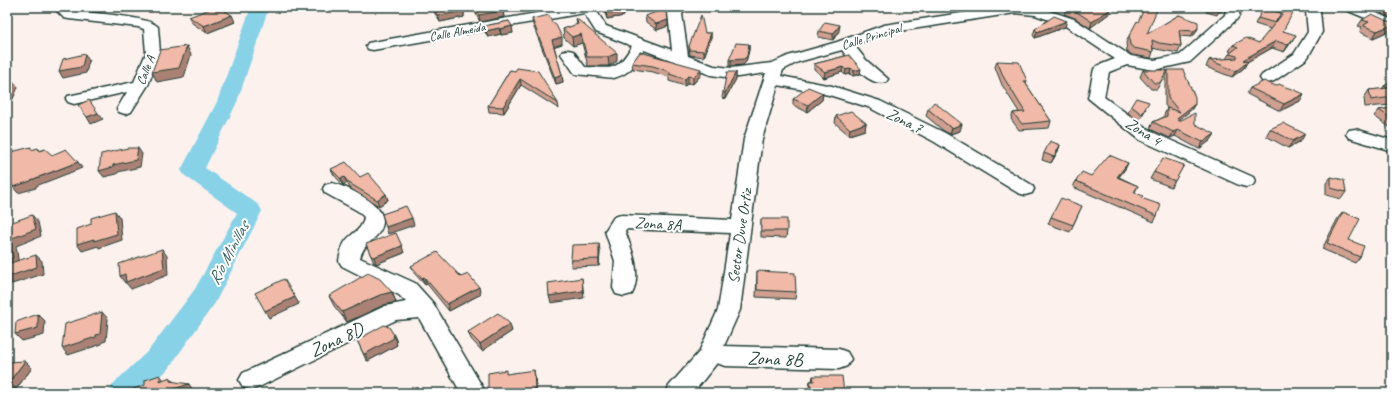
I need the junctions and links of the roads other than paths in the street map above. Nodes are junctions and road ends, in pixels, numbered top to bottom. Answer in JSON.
{"nodes":[{"id":1,"x":60,"y":7,"type":"edge"},
{"id":2,"x":587,"y":7,"type":"edge"},
{"id":3,"x":682,"y":7,"type":"edge"},
{"id":4,"x":933,"y":7,"type":"edge"},
{"id":5,"x":1233,"y":7,"type":"edge"},
{"id":6,"x":1310,"y":7,"type":"edge"},
{"id":7,"x":1351,"y":7,"type":"edge"},
{"id":8,"x":951,"y":18,"type":"junction"},
{"id":9,"x":1392,"y":25,"type":"edge"},
{"id":10,"x":640,"y":44,"type":"junction"},
{"id":11,"x":846,"y":44,"type":"junction"},
{"id":12,"x":373,"y":46,"type":"dead end"},
{"id":13,"x":568,"y":54,"type":"dead end"},
{"id":14,"x":681,"y":59,"type":"junction"},
{"id":15,"x":1126,"y":60,"type":"junction"},
{"id":16,"x":774,"y":73,"type":"junction"},
{"id":17,"x":1268,"y":78,"type":"dead end"},
{"id":18,"x":880,"y":79,"type":"dead end"},
{"id":19,"x":140,"y":85,"type":"junction"},
{"id":20,"x":74,"y":99,"type":"dead end"},
{"id":21,"x":125,"y":109,"type":"dead end"},
{"id":22,"x":1355,"y":134,"type":"dead end"},
{"id":23,"x":1392,"y":146,"type":"edge"},
{"id":24,"x":1246,"y":181,"type":"dead end"},
{"id":25,"x":332,"y":189,"type":"dead end"},
{"id":26,"x":1025,"y":189,"type":"dead end"},
{"id":27,"x":740,"y":227,"type":"junction"},
{"id":28,"x":624,"y":288,"type":"dead end"},
{"id":29,"x":425,"y":309,"type":"junction"},
{"id":30,"x":710,"y":352,"type":"junction"},
{"id":31,"x":839,"y":359,"type":"dead end"},
{"id":32,"x":251,"y":380,"type":"dead end"},
{"id":33,"x":467,"y":391,"type":"edge"},
{"id":34,"x":678,"y":393,"type":"edge"}],
"edges":[{"from":1,"to":19,"type":"street","name":"Calle A"},
{"from":2,"to":10,"type":"street","name":"Calle Principal"},
{"from":2,"to":12,"type":"street","name":"Calle Almeida"},
{"from":3,"to":14,"type":"street"},
{"from":4,"to":8,"type":"street"},
{"from":5,"to":15,"type":"street","name":"Calle Principal"},
{"from":6,"to":17,"type":"street"},
{"from":7,"to":9,"type":"street"},
{"from":8,"to":11,"type":"street","name":"Calle Principal"},
{"from":8,"to":15,"type":"street","name":"Calle Principal"},
{"from":10,"to":13,"type":"street"},
{"from":10,"to":14,"type":"street","name":"Calle Principal"},
{"from":11,"to":16,"type":"street","name":"Calle Principal"},
{"from":11,"to":18,"type":"street"},
{"from":14,"to":16,"type":"street","name":"Calle Principal"},
{"from":15,"to":24,"type":"street","name":"Zona 4"},
{"from":16,"to":26,"type":"street","name":"Zona 7"},
{"from":16,"to":27,"type":"street","name":"Sector Duve Ortiz"},
{"from":19,"to":20,"type":"street"},
{"from":19,"to":21,"type":"street","name":"Calle A"},
{"from":22,"to":23,"type":"street"},
{"from":25,"to":29,"type":"street"},
{"from":27,"to":28,"type":"street","name":"Zona 8A"},
{"from":27,"to":30,"type":"street","name":"Sector Duve Ortiz"},
{"from":29,"to":32,"type":"street","name":"Zona 8D"},
{"from":29,"to":33,"type":"street"},
{"from":30,"to":31,"type":"street","name":"Zona 8B"},
{"from":30,"to":34,"type":"street","name":"Sector Duve Ortiz"}]}
